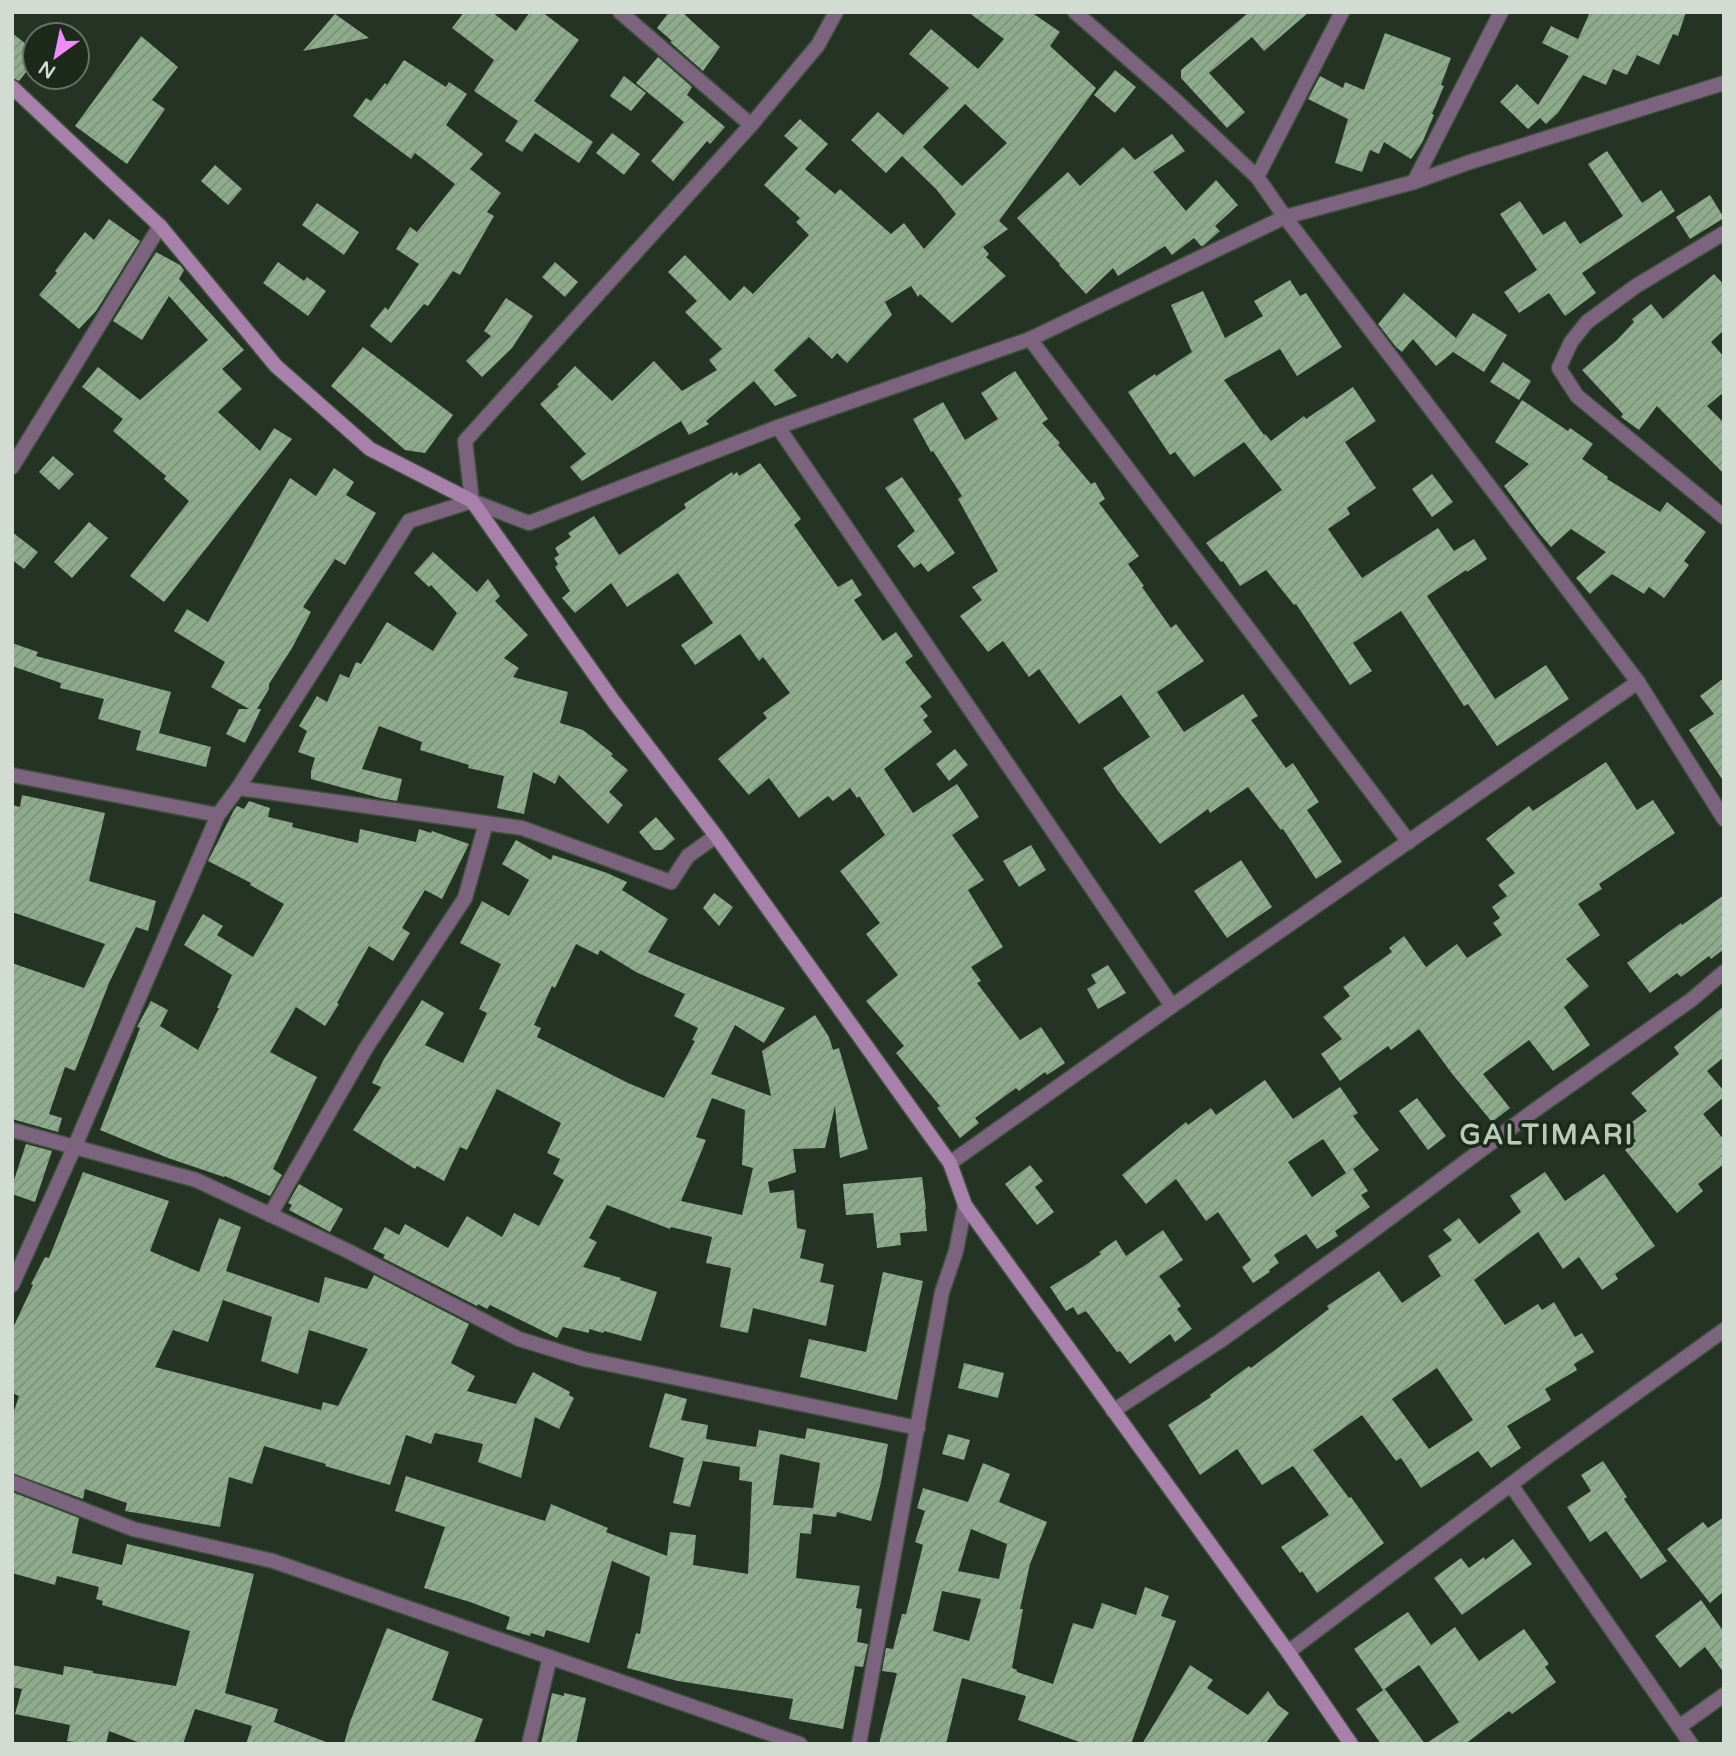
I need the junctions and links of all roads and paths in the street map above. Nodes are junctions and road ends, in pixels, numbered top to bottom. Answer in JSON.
{"nodes":[{"id":1,"x":620,"y":12,"type":"edge"},
{"id":2,"x":836,"y":12,"type":"edge"},
{"id":3,"x":1075,"y":12,"type":"edge"},
{"id":4,"x":1342,"y":12,"type":"edge"},
{"id":5,"x":1502,"y":12,"type":"edge"},
{"id":6,"x":1724,"y":83,"type":"edge"},
{"id":7,"x":12,"y":87,"type":"edge"},
{"id":8,"x":751,"y":125,"type":"junction"},
{"id":9,"x":1257,"y":177,"type":"junction"},
{"id":10,"x":1414,"y":182,"type":"junction"},
{"id":11,"x":1285,"y":217,"type":"junction"},
{"id":12,"x":160,"y":226,"type":"junction"},
{"id":13,"x":1724,"y":233,"type":"edge"},
{"id":14,"x":1030,"y":339,"type":"junction"},
{"id":15,"x":778,"y":427,"type":"junction"},
{"id":16,"x":12,"y":467,"type":"edge"},
{"id":17,"x":472,"y":501,"type":"junction"},
{"id":18,"x":1724,"y":517,"type":"edge"},
{"id":19,"x":1638,"y":682,"type":"junction"},
{"id":20,"x":12,"y":775,"type":"edge"},
{"id":21,"x":238,"y":788,"type":"junction"},
{"id":22,"x":218,"y":815,"type":"junction"},
{"id":23,"x":1724,"y":819,"type":"edge"},
{"id":24,"x":486,"y":823,"type":"junction"},
{"id":25,"x":716,"y":836,"type":"junction"},
{"id":26,"x":1409,"y":842,"type":"junction"},
{"id":27,"x":1724,"y":972,"type":"edge"},
{"id":28,"x":1172,"y":1006,"type":"junction"},
{"id":29,"x":12,"y":1130,"type":"edge"},
{"id":30,"x":74,"y":1148,"type":"junction"},
{"id":31,"x":950,"y":1163,"type":"junction"},
{"id":32,"x":965,"y":1205,"type":"junction"},
{"id":33,"x":270,"y":1214,"type":"junction"},
{"id":34,"x":12,"y":1285,"type":"edge"},
{"id":35,"x":1724,"y":1330,"type":"edge"},
{"id":36,"x":1113,"y":1411,"type":"junction"},
{"id":37,"x":918,"y":1428,"type":"junction"},
{"id":38,"x":12,"y":1482,"type":"edge"},
{"id":39,"x":1511,"y":1485,"type":"junction"},
{"id":40,"x":1288,"y":1652,"type":"junction"},
{"id":41,"x":550,"y":1657,"type":"junction"},
{"id":42,"x":1724,"y":1695,"type":"edge"},
{"id":43,"x":1679,"y":1727,"type":"junction"},
{"id":44,"x":529,"y":1744,"type":"edge"},
{"id":45,"x":800,"y":1744,"type":"edge"},
{"id":46,"x":859,"y":1744,"type":"edge"},
{"id":47,"x":1351,"y":1744,"type":"edge"},
{"id":48,"x":1691,"y":1744,"type":"edge"}],
"edges":[{"from":1,"to":8,"type":"street"},
{"from":2,"to":8,"type":"street"},
{"from":3,"to":9,"type":"street"},
{"from":4,"to":9,"type":"street"},
{"from":5,"to":10,"type":"street"},
{"from":6,"to":10,"type":"street"},
{"from":7,"to":12,"type":"street"},
{"from":8,"to":17,"type":"street"},
{"from":9,"to":11,"type":"street"},
{"from":10,"to":11,"type":"street"},
{"from":11,"to":14,"type":"street"},
{"from":11,"to":19,"type":"street"},
{"from":12,"to":16,"type":"street"},
{"from":12,"to":17,"type":"street"},
{"from":13,"to":18,"type":"street"},
{"from":14,"to":15,"type":"street"},
{"from":14,"to":26,"type":"street"},
{"from":15,"to":17,"type":"street"},
{"from":15,"to":28,"type":"street"},
{"from":17,"to":21,"type":"street"},
{"from":17,"to":25,"type":"street"},
{"from":19,"to":23,"type":"street"},
{"from":19,"to":26,"type":"street"},
{"from":20,"to":22,"type":"street"},
{"from":21,"to":22,"type":"street"},
{"from":21,"to":24,"type":"street"},
{"from":22,"to":30,"type":"street"},
{"from":24,"to":25,"type":"street"},
{"from":24,"to":33,"type":"street"},
{"from":25,"to":31,"type":"street"},
{"from":26,"to":28,"type":"street"},
{"from":27,"to":36,"type":"street"},
{"from":28,"to":31,"type":"street"},
{"from":29,"to":30,"type":"street"},
{"from":30,"to":33,"type":"street"},
{"from":30,"to":34,"type":"street"},
{"from":31,"to":32,"type":"street"},
{"from":32,"to":36,"type":"street"},
{"from":32,"to":37,"type":"street"},
{"from":33,"to":37,"type":"street"},
{"from":35,"to":39,"type":"street"},
{"from":36,"to":40,"type":"street"},
{"from":37,"to":46,"type":"street"},
{"from":38,"to":41,"type":"street"},
{"from":39,"to":40,"type":"street"},
{"from":39,"to":43,"type":"street"},
{"from":40,"to":47,"type":"street"},
{"from":41,"to":44,"type":"street"},
{"from":41,"to":45,"type":"street"},
{"from":42,"to":43,"type":"street"},
{"from":43,"to":48,"type":"street"}]}
